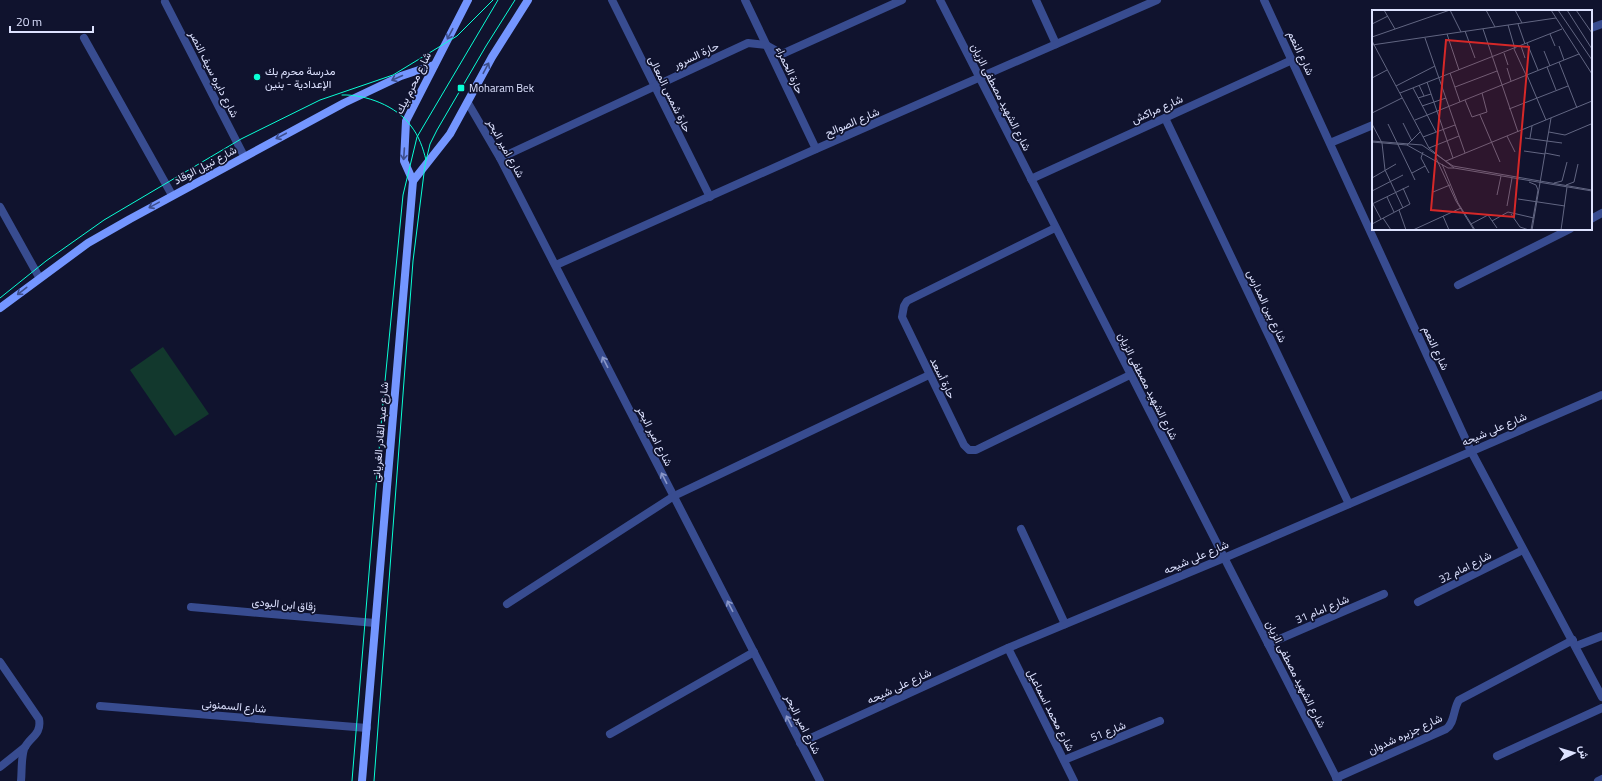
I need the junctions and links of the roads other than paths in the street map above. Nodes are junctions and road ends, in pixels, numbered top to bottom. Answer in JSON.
{"nodes":[{"id":1,"x":468,"y":0,"type":"edge"},
{"id":2,"x":528,"y":0,"type":"edge"},
{"id":3,"x":612,"y":0,"type":"edge"},
{"id":4,"x":745,"y":0,"type":"edge"},
{"id":5,"x":902,"y":0,"type":"edge"},
{"id":6,"x":940,"y":0,"type":"edge"},
{"id":7,"x":1036,"y":0,"type":"edge"},
{"id":8,"x":1157,"y":0,"type":"edge"},
{"id":9,"x":1264,"y":0,"type":"edge"},
{"id":10,"x":165,"y":2,"type":"dead end"},
{"id":11,"x":1602,"y":24,"type":"edge"},
{"id":12,"x":1592,"y":28,"type":"edge"},
{"id":13,"x":84,"y":38,"type":"dead end"},
{"id":14,"x":1056,"y":44,"type":"junction"},
{"id":15,"x":766,"y":45,"type":"junction"},
{"id":16,"x":1292,"y":60,"type":"junction"},
{"id":17,"x":434,"y":65,"type":"junction"},
{"id":18,"x":979,"y":78,"type":"junction"},
{"id":19,"x":654,"y":86,"type":"junction"},
{"id":20,"x":468,"y":103,"type":"junction"},
{"id":21,"x":1165,"y":118,"type":"junction"},
{"id":22,"x":1372,"y":125,"type":"edge"},
{"id":23,"x":1330,"y":144,"type":"junction"},
{"id":24,"x":816,"y":149,"type":"junction"},
{"id":25,"x":244,"y":156,"type":"junction"},
{"id":26,"x":500,"y":158,"type":"junction"},
{"id":27,"x":1031,"y":179,"type":"junction"},
{"id":28,"x":413,"y":181,"type":"junction"},
{"id":29,"x":172,"y":195,"type":"junction"},
{"id":30,"x":710,"y":197,"type":"junction"},
{"id":31,"x":0,"y":207,"type":"edge"},
{"id":32,"x":1602,"y":213,"type":"edge"},
{"id":33,"x":1592,"y":218,"type":"edge"},
{"id":34,"x":1055,"y":228,"type":"junction"},
{"id":35,"x":1568,"y":230,"type":"edge"},
{"id":36,"x":556,"y":265,"type":"junction"},
{"id":37,"x":39,"y":277,"type":"junction"},
{"id":38,"x":1458,"y":285,"type":"dead end"},
{"id":39,"x":0,"y":308,"type":"edge"},
{"id":40,"x":929,"y":375,"type":"junction"},
{"id":41,"x":1130,"y":375,"type":"junction"},
{"id":42,"x":1602,"y":395,"type":"edge"},
{"id":43,"x":1471,"y":451,"type":"junction"},
{"id":44,"x":674,"y":496,"type":"junction"},
{"id":45,"x":1349,"y":504,"type":"junction"},
{"id":46,"x":1021,"y":529,"type":"dead end"},
{"id":47,"x":1523,"y":550,"type":"junction"},
{"id":48,"x":1224,"y":558,"type":"junction"},
{"id":49,"x":1384,"y":594,"type":"dead end"},
{"id":50,"x":1418,"y":602,"type":"dead end"},
{"id":51,"x":507,"y":604,"type":"dead end"},
{"id":52,"x":191,"y":607,"type":"dead end"},
{"id":53,"x":375,"y":624,"type":"junction"},
{"id":54,"x":1065,"y":624,"type":"junction"},
{"id":55,"x":1602,"y":636,"type":"edge"},
{"id":56,"x":1574,"y":643,"type":"junction"},
{"id":57,"x":1268,"y":644,"type":"junction"},
{"id":58,"x":1008,"y":648,"type":"junction"},
{"id":59,"x":754,"y":652,"type":"junction"},
{"id":60,"x":0,"y":662,"type":"edge"},
{"id":61,"x":1602,"y":697,"type":"edge"},
{"id":62,"x":100,"y":706,"type":"dead end"},
{"id":63,"x":1602,"y":708,"type":"edge"},
{"id":64,"x":1160,"y":721,"type":"dead end"},
{"id":65,"x":367,"y":728,"type":"junction"},
{"id":66,"x":610,"y":734,"type":"dead end"},
{"id":67,"x":800,"y":743,"type":"junction"},
{"id":68,"x":25,"y":747,"type":"junction"},
{"id":69,"x":1497,"y":756,"type":"dead end"},
{"id":70,"x":1064,"y":760,"type":"junction"},
{"id":71,"x":0,"y":767,"type":"edge"},
{"id":72,"x":1602,"y":779,"type":"edge"},
{"id":73,"x":1337,"y":780,"type":"edge"},
{"id":74,"x":21,"y":781,"type":"edge"},
{"id":75,"x":362,"y":781,"type":"edge"},
{"id":76,"x":820,"y":781,"type":"edge"},
{"id":77,"x":1074,"y":781,"type":"edge"},
{"id":78,"x":1598,"y":781,"type":"edge"}],
"edges":[{"from":1,"to":17,"type":"main road","name":"شارع محرم بيك","one_way":true},
{"from":20,"to":2,"type":"main road","one_way":true},
{"from":3,"to":19,"type":"street","name":"حارة شمس المعالى"},
{"from":4,"to":15,"type":"street","name":"حارة الحمراء"},
{"from":5,"to":15,"type":"street","name":"حارة السرور"},
{"from":6,"to":18,"type":"street","name":"شارع الشهيد مصطفى الزيان"},
{"from":7,"to":14,"type":"street"},
{"from":8,"to":14,"type":"street","name":"شارع الصوالح"},
{"from":9,"to":16,"type":"street","name":"شارع النعم"},
{"from":10,"to":25,"type":"street","name":"شارع دايره سيف النصر"},
{"from":11,"to":12,"type":"street"},
{"from":13,"to":29,"type":"street"},
{"from":14,"to":18,"type":"street","name":"شارع الصوالح"},
{"from":15,"to":19,"type":"street","name":"حارة السرور"},
{"from":15,"to":24,"type":"street","name":"حارة الحمراء"},
{"from":16,"to":21,"type":"street","name":"شارع مراكش"},
{"from":16,"to":23,"type":"street","name":"شارع النعم"},
{"from":17,"to":25,"type":"main road","name":"شارع نبيل الوقاد","one_way":true},
{"from":17,"to":28,"type":"main road","name":"شارع محرم بيك","one_way":true},
{"from":18,"to":24,"type":"street","name":"شارع الصوالح"},
{"from":18,"to":27,"type":"street","name":"شارع الشهيد مصطفى الزيان"},
{"from":19,"to":26,"type":"street","name":"حارة السرور"},
{"from":19,"to":30,"type":"street","name":"حارة شمس المعالى"},
{"from":20,"to":26,"type":"street","name":"شارع امير البحر"},
{"from":20,"to":28,"type":"main road"},
{"from":21,"to":27,"type":"street","name":"شارع مراكش"},
{"from":21,"to":45,"type":"street","name":"شارع بين المدارس"},
{"from":22,"to":23,"type":"street"},
{"from":23,"to":43,"type":"street","name":"شارع النعم"},
{"from":24,"to":30,"type":"street","name":"شارع الصوالح"},
{"from":25,"to":29,"type":"main road","name":"شارع نبيل الوقاد"},
{"from":26,"to":36,"type":"street","name":"شارع امير البحر"},
{"from":27,"to":34,"type":"street","name":"شارع الشهيد مصطفى الزيان"},
{"from":28,"to":53,"type":"main road","name":"شارع عبد القادر الغريانى"},
{"from":29,"to":37,"type":"main road","name":"شارع نبيل الوقاد","one_way":true},
{"from":30,"to":36,"type":"street","name":"شارع الصوالح"},
{"from":31,"to":37,"type":"street"},
{"from":32,"to":33,"type":"street"},
{"from":34,"to":40,"type":"street","name":"حارة أسعد"},
{"from":34,"to":41,"type":"street","name":"شارع الشهيد مصطفى الزيان"},
{"from":35,"to":38,"type":"street"},
{"from":44,"to":36,"type":"street","name":"شارع امير البحر","one_way":true},
{"from":37,"to":39,"type":"main road","name":"شارع نبيل الوقاد","one_way":true},
{"from":40,"to":41,"type":"street","name":"حارة أسعد"},
{"from":40,"to":44,"type":"street"},
{"from":41,"to":48,"type":"street","name":"شارع الشهيد مصطفى الزيان"},
{"from":42,"to":43,"type":"street","name":"شارع على شيحه"},
{"from":43,"to":45,"type":"street","name":"شارع على شيحه"},
{"from":43,"to":47,"type":"street","name":"شارع النعم"},
{"from":44,"to":51,"type":"street"},
{"from":59,"to":44,"type":"street","name":"شارع امير البحر","one_way":true},
{"from":45,"to":48,"type":"street","name":"شارع على شيحه"},
{"from":46,"to":54,"type":"street"},
{"from":47,"to":50,"type":"street","name":"شارع امام 32"},
{"from":47,"to":56,"type":"street","name":"شارع النعم"},
{"from":48,"to":54,"type":"street","name":"شارع على شيحه"},
{"from":48,"to":57,"type":"street","name":"شارع الشهيد مصطفى الزيان"},
{"from":49,"to":57,"type":"street","name":"شارع امام 31"},
{"from":52,"to":53,"type":"street","name":"زقاق ابن البودى"},
{"from":53,"to":65,"type":"main road","name":"شارع عبد القادر الغريانى"},
{"from":54,"to":58,"type":"street","name":"شارع على شيحه"},
{"from":55,"to":56,"type":"street","name":"شارع جزيره شدوان"},
{"from":56,"to":61,"type":"street","name":"شارع النعم"},
{"from":56,"to":73,"type":"street","name":"شارع جزيره شدوان"},
{"from":57,"to":73,"type":"street","name":"شارع الشهيد مصطفى الزيان"},
{"from":58,"to":67,"type":"street","name":"شارع على شيحه"},
{"from":58,"to":70,"type":"street","name":"شارع محمد اسماعيل"},
{"from":59,"to":66,"type":"street"},
{"from":67,"to":59,"type":"street","name":"شارع امير البحر","one_way":true},
{"from":60,"to":68,"type":"street"},
{"from":62,"to":65,"type":"street","name":"شارع السمنونى"},
{"from":63,"to":69,"type":"street"},
{"from":64,"to":70,"type":"street","name":"شارع 51"},
{"from":65,"to":75,"type":"main road","name":"شارع عبد القادر الغريانى"},
{"from":67,"to":76,"type":"street","name":"شارع امير البحر"},
{"from":68,"to":71,"type":"street"},
{"from":68,"to":74,"type":"street"},
{"from":70,"to":77,"type":"street","name":"شارع محمد اسماعيل"},
{"from":72,"to":78,"type":"street"}]}
